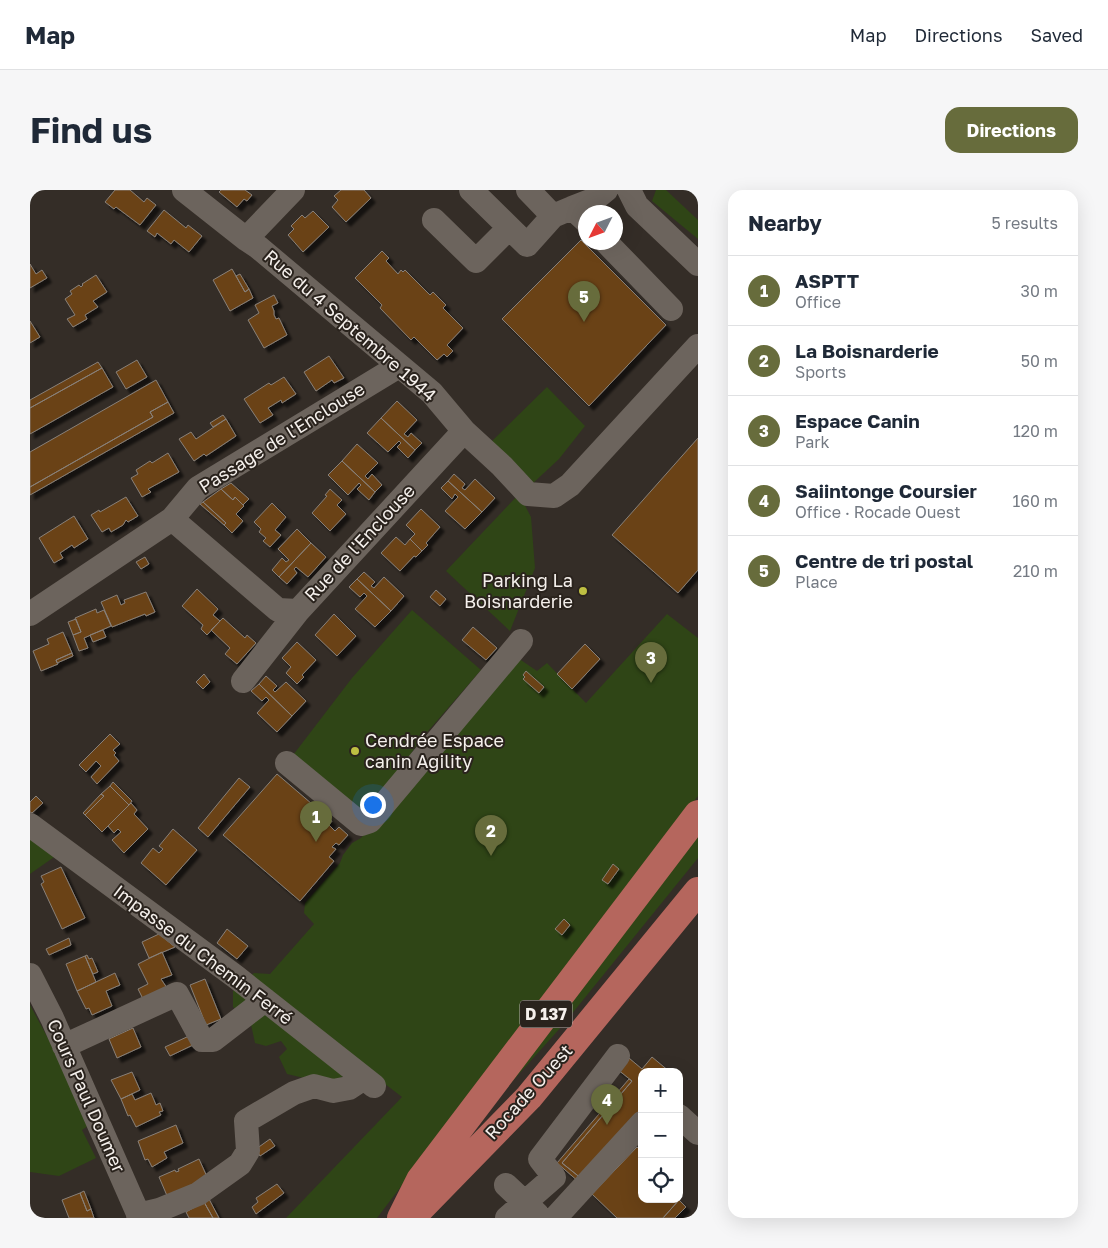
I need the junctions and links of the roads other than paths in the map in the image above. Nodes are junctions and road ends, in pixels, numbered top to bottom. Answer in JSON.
{"nodes":[{"id":1,"x":184,"y":190,"type":"edge"},
{"id":2,"x":293,"y":190,"type":"edge"},
{"id":3,"x":471,"y":190,"type":"edge"},
{"id":4,"x":528,"y":190,"type":"edge"},
{"id":5,"x":629,"y":190,"type":"edge"},
{"id":6,"x":583,"y":204,"type":"edge"},
{"id":7,"x":434,"y":220,"type":"dead end"},
{"id":8,"x":509,"y":228,"type":"junction"},
{"id":9,"x":246,"y":239,"type":"junction"},
{"id":10,"x":614,"y":250,"type":"edge"},
{"id":11,"x":698,"y":264,"type":"edge"},
{"id":12,"x":672,"y":309,"type":"dead end"},
{"id":13,"x":698,"y":346,"type":"edge"},
{"id":14,"x":399,"y":366,"type":"junction"},
{"id":15,"x":464,"y":431,"type":"junction"},
{"id":16,"x":172,"y":519,"type":"junction"},
{"id":17,"x":298,"y":611,"type":"junction"},
{"id":18,"x":30,"y":614,"type":"edge"},
{"id":19,"x":521,"y":641,"type":"dead end"},
{"id":20,"x":243,"y":681,"type":"dead end"},
{"id":21,"x":288,"y":763,"type":"dead end"},
{"id":22,"x":698,"y":814,"type":"edge"},
{"id":23,"x":30,"y":825,"type":"edge"},
{"id":24,"x":698,"y":891,"type":"edge"},
{"id":25,"x":30,"y":975,"type":"edge"},
{"id":26,"x":265,"y":1000,"type":"junction"},
{"id":27,"x":64,"y":1046,"type":"junction"},
{"id":28,"x":618,"y":1056,"type":"dead end"},
{"id":29,"x":683,"y":1120,"type":"edge"},
{"id":30,"x":638,"y":1127,"type":"edge"},
{"id":31,"x":698,"y":1133,"type":"edge"},
{"id":32,"x":506,"y":1185,"type":"dead end"},
{"id":33,"x":534,"y":1211,"type":"edge"},
{"id":34,"x":139,"y":1216,"type":"edge"},
{"id":35,"x":401,"y":1218,"type":"edge"},
{"id":36,"x":411,"y":1218,"type":"edge"},
{"id":37,"x":507,"y":1218,"type":"edge"},
{"id":38,"x":554,"y":1218,"type":"edge"}],
"edges":[{"from":1,"to":9,"type":"street","name":"Rue du 4 Septembre 1944"},
{"from":2,"to":9,"type":"street"},
{"from":3,"to":8,"type":"street"},
{"from":4,"to":6,"type":"street"},
{"from":5,"to":11,"type":"street"},
{"from":6,"to":8,"type":"street"},
{"from":7,"to":8,"type":"street"},
{"from":9,"to":14,"type":"street","name":"Rue du 4 Septembre 1944"},
{"from":10,"to":12,"type":"street"},
{"from":13,"to":15,"type":"street","name":"Rue du 4 Septembre 1944"},
{"from":14,"to":15,"type":"street","name":"Rue du 4 Septembre 1944"},
{"from":14,"to":16,"type":"street","name":"Passage de l'Enclouse"},
{"from":15,"to":17,"type":"street","name":"Rue de l'Enclouse"},
{"from":16,"to":17,"type":"street","name":"Rue de l'Enclouse"},
{"from":16,"to":18,"type":"street"},
{"from":17,"to":20,"type":"street"},
{"from":19,"to":21,"type":"street"},
{"from":22,"to":35,"type":"main road","number":"D 137"},
{"from":23,"to":26,"type":"street","name":"Impasse du Chemin Ferré"},
{"from":24,"to":36,"type":"main road","name":"Rocade Ouest","number":"D 137"},
{"from":25,"to":27,"type":"street","name":"Cours Paul Doumer"},
{"from":26,"to":27,"type":"street"},
{"from":26,"to":34,"type":"street","name":"Impasse du Chemin Ferré"},
{"from":27,"to":34,"type":"street","name":"Cours Paul Doumer"},
{"from":28,"to":33,"type":"street"},
{"from":29,"to":31,"type":"street"},
{"from":30,"to":38,"type":"street"},
{"from":32,"to":33,"type":"street"},
{"from":33,"to":37,"type":"street"}]}
